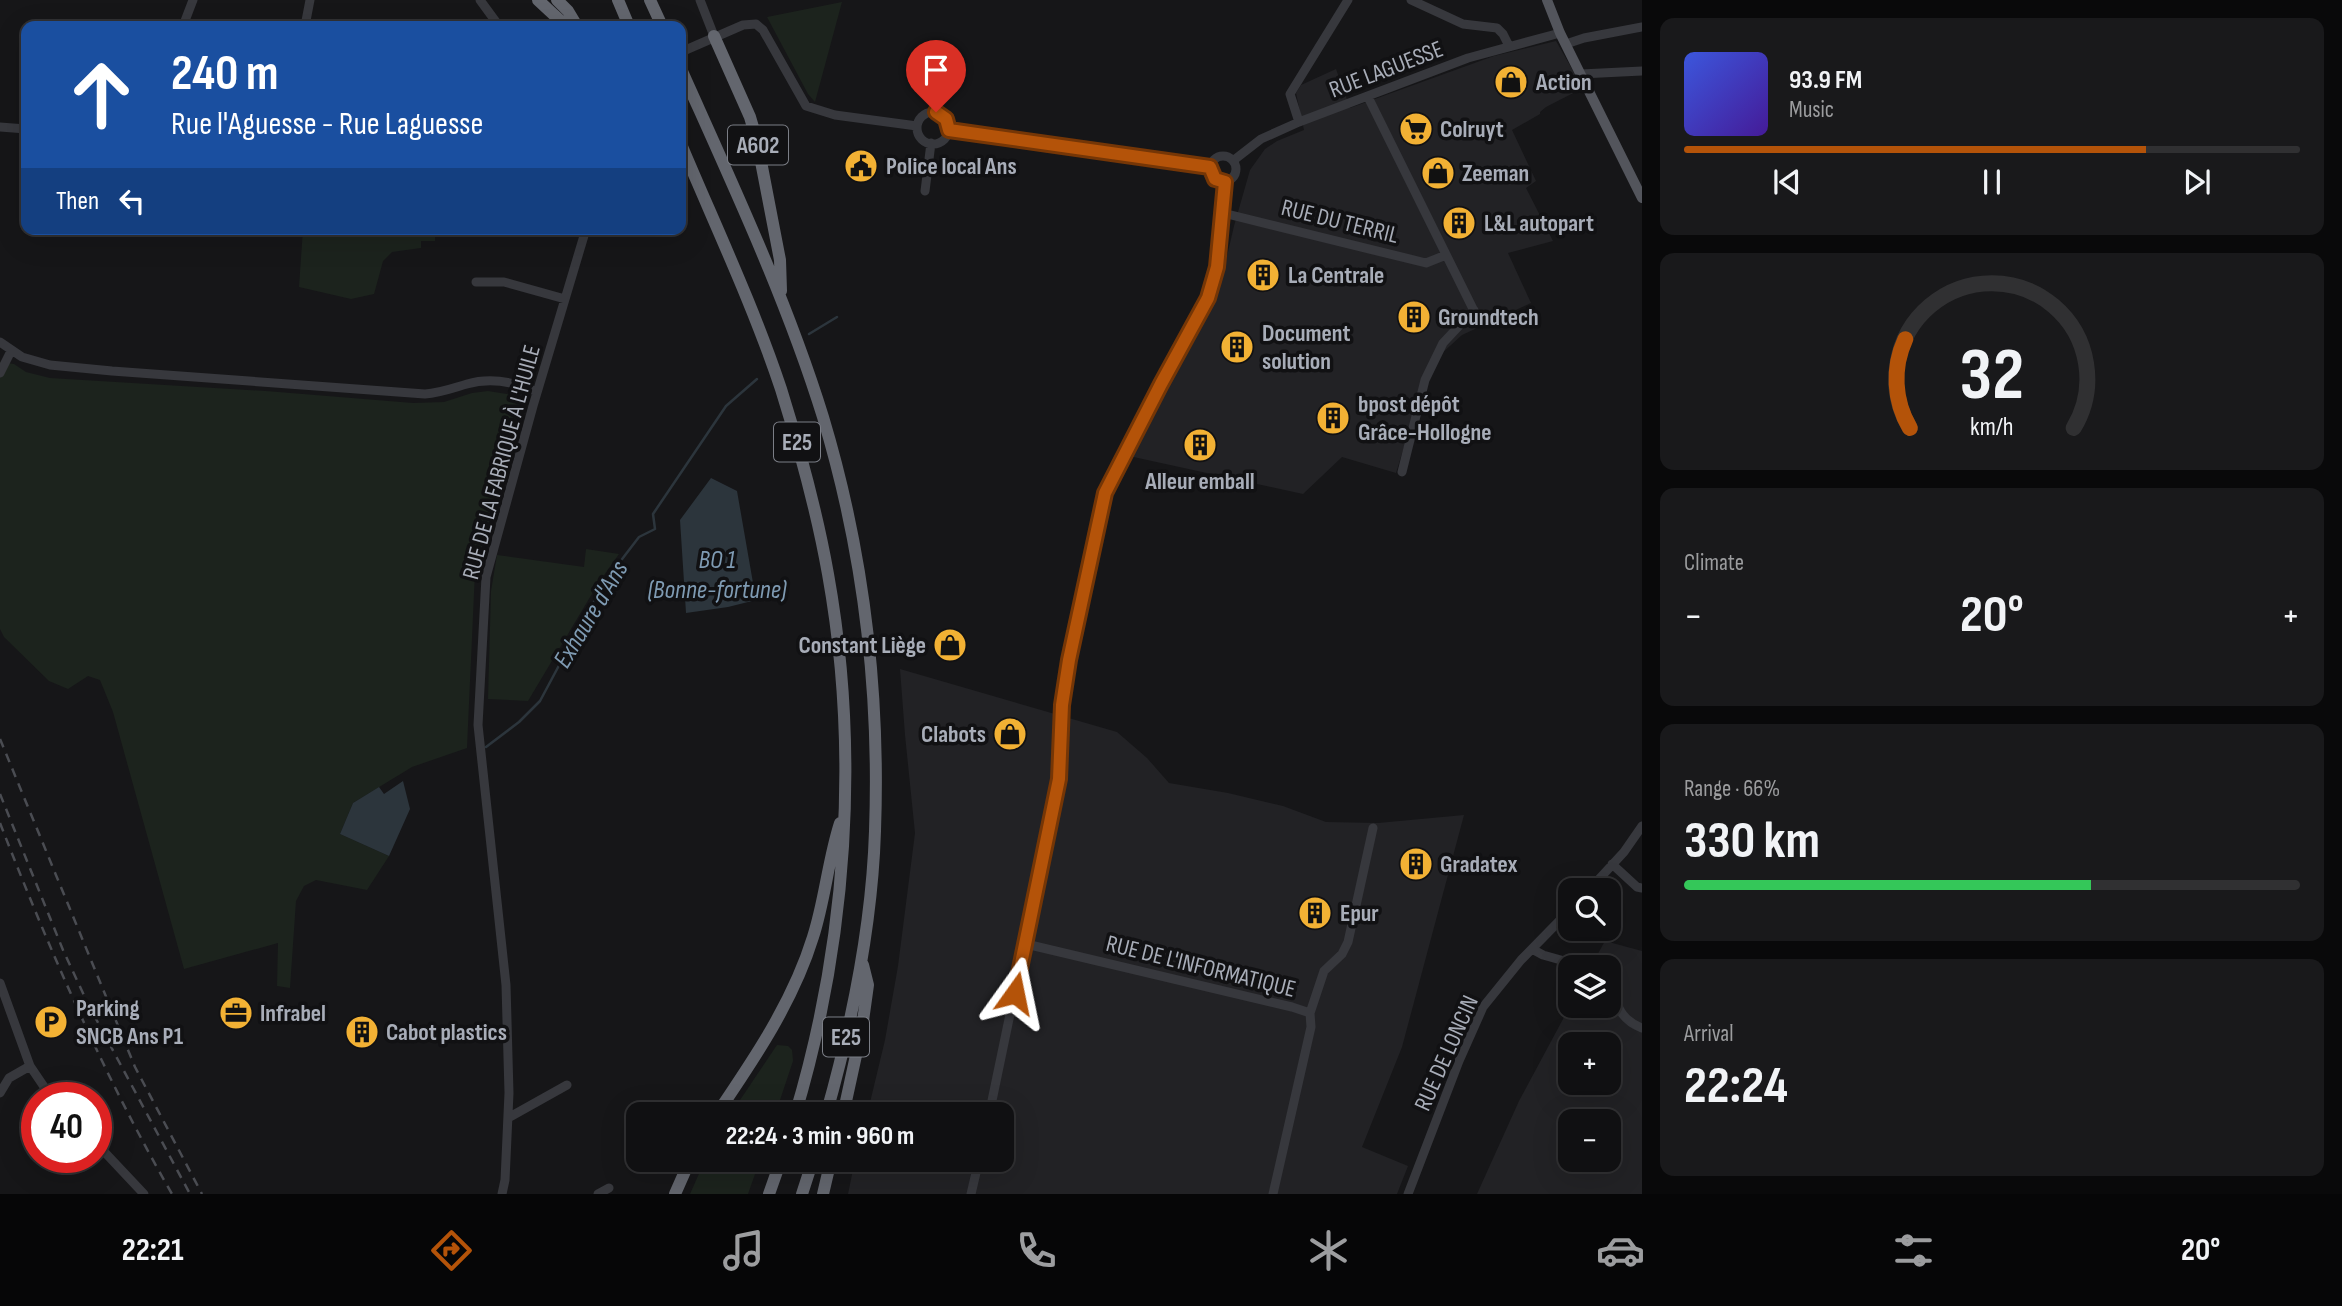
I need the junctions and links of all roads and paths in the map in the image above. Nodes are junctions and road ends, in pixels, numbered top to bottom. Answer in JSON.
{"nodes":[{"id":1,"x":193,"y":0,"type":"edge"},
{"id":2,"x":310,"y":0,"type":"edge"},
{"id":3,"x":480,"y":0,"type":"edge"},
{"id":4,"x":538,"y":0,"type":"edge"},
{"id":5,"x":557,"y":0,"type":"edge"},
{"id":6,"x":618,"y":0,"type":"edge"},
{"id":7,"x":650,"y":0,"type":"edge"},
{"id":8,"x":700,"y":0,"type":"edge"},
{"id":9,"x":1348,"y":0,"type":"edge"},
{"id":10,"x":1411,"y":0,"type":"edge"},
{"id":11,"x":1547,"y":0,"type":"edge"},
{"id":12,"x":185,"y":21,"type":"edge"},
{"id":13,"x":306,"y":21,"type":"edge"},
{"id":14,"x":495,"y":21,"type":"edge"},
{"id":15,"x":561,"y":21,"type":"edge"},
{"id":16,"x":574,"y":21,"type":"edge"},
{"id":17,"x":627,"y":21,"type":"edge"},
{"id":18,"x":660,"y":21,"type":"edge"},
{"id":19,"x":1642,"y":27,"type":"edge"},
{"id":20,"x":1560,"y":33,"type":"junction"},
{"id":21,"x":714,"y":36,"type":"junction"},
{"id":22,"x":1566,"y":44,"type":"junction"},
{"id":23,"x":1509,"y":46,"type":"junction"},
{"id":24,"x":686,"y":50,"type":"edge"},
{"id":25,"x":1642,"y":71,"type":"edge"},
{"id":26,"x":1581,"y":74,"type":"junction"},
{"id":27,"x":686,"y":81,"type":"edge"},
{"id":28,"x":1368,"y":97,"type":"junction"},
{"id":29,"x":1299,"y":122,"type":"junction"},
{"id":30,"x":917,"y":125,"type":"junction"},
{"id":31,"x":0,"y":127,"type":"edge"},
{"id":32,"x":21,"y":129,"type":"edge"},
{"id":33,"x":949,"y":130,"type":"junction"},
{"id":34,"x":931,"y":143,"type":"junction"},
{"id":35,"x":686,"y":156,"type":"edge"},
{"id":36,"x":1234,"y":160,"type":"junction"},
{"id":37,"x":1210,"y":167,"type":"junction"},
{"id":38,"x":1225,"y":182,"type":"junction"},
{"id":39,"x":925,"y":191,"type":"dead end"},
{"id":40,"x":1642,"y":198,"type":"edge"},
{"id":41,"x":1223,"y":213,"type":"junction"},
{"id":42,"x":584,"y":235,"type":"edge"},
{"id":43,"x":1446,"y":255,"type":"junction"},
{"id":44,"x":476,"y":282,"type":"dead end"},
{"id":45,"x":565,"y":299,"type":"junction"},
{"id":46,"x":781,"y":301,"type":"junction"},
{"id":47,"x":1474,"y":310,"type":"junction"},
{"id":48,"x":1479,"y":321,"type":"dead end"},
{"id":49,"x":0,"y":342,"type":"edge"},
{"id":50,"x":11,"y":351,"type":"junction"},
{"id":51,"x":0,"y":373,"type":"edge"},
{"id":52,"x":537,"y":392,"type":"junction"},
{"id":53,"x":1402,"y":472,"type":"dead end"},
{"id":54,"x":844,"y":809,"type":"junction"},
{"id":55,"x":1642,"y":826,"type":"edge"},
{"id":56,"x":1373,"y":828,"type":"dead end"},
{"id":57,"x":1612,"y":864,"type":"junction"},
{"id":58,"x":1600,"y":878,"type":"edge"},
{"id":59,"x":1642,"y":888,"type":"edge"},
{"id":60,"x":1558,"y":923,"type":"edge"},
{"id":61,"x":1026,"y":944,"type":"junction"},
{"id":62,"x":1532,"y":950,"type":"junction"},
{"id":63,"x":862,"y":957,"type":"junction"},
{"id":64,"x":1558,"y":959,"type":"edge"},
{"id":65,"x":0,"y":983,"type":"edge"},
{"id":66,"x":1310,"y":1013,"type":"junction"},
{"id":67,"x":1621,"y":1014,"type":"edge"},
{"id":68,"x":1642,"y":1028,"type":"edge"},
{"id":69,"x":30,"y":1066,"type":"junction"},
{"id":70,"x":41,"y":1082,"type":"edge"},
{"id":71,"x":567,"y":1085,"type":"dead end"},
{"id":72,"x":0,"y":1093,"type":"edge"},
{"id":73,"x":724,"y":1102,"type":"edge"},
{"id":74,"x":799,"y":1102,"type":"edge"},
{"id":75,"x":830,"y":1102,"type":"edge"},
{"id":76,"x":846,"y":1102,"type":"edge"},
{"id":77,"x":992,"y":1102,"type":"edge"},
{"id":78,"x":508,"y":1118,"type":"junction"},
{"id":79,"x":112,"y":1160,"type":"edge"},
{"id":80,"x":685,"y":1172,"type":"edge"},
{"id":81,"x":777,"y":1172,"type":"edge"},
{"id":82,"x":809,"y":1172,"type":"edge"},
{"id":83,"x":828,"y":1172,"type":"edge"},
{"id":84,"x":976,"y":1172,"type":"edge"},
{"id":85,"x":609,"y":1188,"type":"dead end"},
{"id":86,"x":144,"y":1194,"type":"edge"},
{"id":87,"x":502,"y":1194,"type":"edge"},
{"id":88,"x":598,"y":1194,"type":"edge"},
{"id":89,"x":675,"y":1194,"type":"edge"},
{"id":90,"x":769,"y":1194,"type":"edge"},
{"id":91,"x":802,"y":1194,"type":"edge"},
{"id":92,"x":823,"y":1194,"type":"edge"},
{"id":93,"x":971,"y":1194,"type":"edge"},
{"id":94,"x":1273,"y":1194,"type":"edge"},
{"id":95,"x":1408,"y":1194,"type":"edge"}],
"edges":[{"from":1,"to":12,"type":"street"},
{"from":2,"to":13,"type":"street"},
{"from":3,"to":14,"type":"street"},
{"from":4,"to":15,"type":"highway"},
{"from":5,"to":16,"type":"highway"},
{"from":6,"to":17,"type":"highway"},
{"from":7,"to":18,"type":"highway"},
{"from":8,"to":21,"type":"street"},
{"from":9,"to":29,"type":"street"},
{"from":10,"to":23,"type":"street"},
{"from":11,"to":20,"type":"main road"},
{"from":19,"to":22,"type":"street"},
{"from":20,"to":22,"type":"main road"},
{"from":20,"to":23,"type":"street","name":"RUE LAGUESSE"},
{"from":21,"to":24,"type":"street"},
{"from":21,"to":30,"type":"street"},
{"from":21,"to":46,"type":"highway","number":"A602"},
{"from":22,"to":26,"type":"main road"},
{"from":23,"to":28,"type":"street","name":"RUE LAGUESSE"},
{"from":25,"to":26,"type":"street"},
{"from":26,"to":40,"type":"main road"},
{"from":27,"to":46,"type":"highway","number":"E25"},
{"from":28,"to":29,"type":"street","name":"RUE LAGUESSE"},
{"from":28,"to":43,"type":"street"},
{"from":29,"to":36,"type":"street","name":"RUE LAGUESSE"},
{"from":30,"to":33,"type":"street"},
{"from":30,"to":34,"type":"street"},
{"from":31,"to":32,"type":"street"},
{"from":33,"to":34,"type":"street"},
{"from":33,"to":37,"type":"street"},
{"from":34,"to":39,"type":"street"},
{"from":35,"to":54,"type":"highway","number":"E25"},
{"from":36,"to":37,"type":"street"},
{"from":36,"to":38,"type":"street"},
{"from":37,"to":38,"type":"street"},
{"from":38,"to":41,"type":"street"},
{"from":41,"to":43,"type":"street","name":"RUE DU TERRIL"},
{"from":41,"to":61,"type":"street"},
{"from":42,"to":45,"type":"street","name":"RUE DE LA FABRIQUE À L'HUILE"},
{"from":43,"to":47,"type":"street"},
{"from":44,"to":45,"type":"street"},
{"from":45,"to":52,"type":"street","name":"RUE DE LA FABRIQUE À L'HUILE"},
{"from":46,"to":63,"type":"highway","number":"E25"},
{"from":47,"to":48,"type":"street"},
{"from":47,"to":53,"type":"street"},
{"from":49,"to":50,"type":"street"},
{"from":50,"to":51,"type":"street"},
{"from":50,"to":52,"type":"street"},
{"from":52,"to":78,"type":"street","name":"RUE DE LA FABRIQUE À L'HUILE"},
{"from":54,"to":73,"type":"highway"},
{"from":54,"to":74,"type":"highway","number":"E25"},
{"from":55,"to":57,"type":"street"},
{"from":56,"to":66,"type":"street"},
{"from":57,"to":58,"type":"street"},
{"from":57,"to":59,"type":"street"},
{"from":60,"to":62,"type":"street","name":"RUE DE LONCIN"},
{"from":61,"to":66,"type":"street","name":"RUE DE L'INFORMATIQUE"},
{"from":61,"to":77,"type":"street"},
{"from":62,"to":64,"type":"street"},
{"from":62,"to":95,"type":"street","name":"RUE DE LONCIN"},
{"from":63,"to":75,"type":"highway","number":"E25"},
{"from":63,"to":76,"type":"highway"},
{"from":65,"to":69,"type":"street"},
{"from":66,"to":94,"type":"street","name":"RUE DE L'INFORMATIQUE"},
{"from":67,"to":68,"type":"street"},
{"from":69,"to":70,"type":"street"},
{"from":69,"to":72,"type":"street"},
{"from":71,"to":78,"type":"street"},
{"from":78,"to":87,"type":"street","name":"RUE DE LA FABRIQUE À L'HUILE"},
{"from":79,"to":86,"type":"street"},
{"from":80,"to":89,"type":"highway"},
{"from":81,"to":90,"type":"highway"},
{"from":82,"to":91,"type":"highway"},
{"from":83,"to":92,"type":"highway"},
{"from":84,"to":93,"type":"street"},
{"from":85,"to":88,"type":"street"}]}
